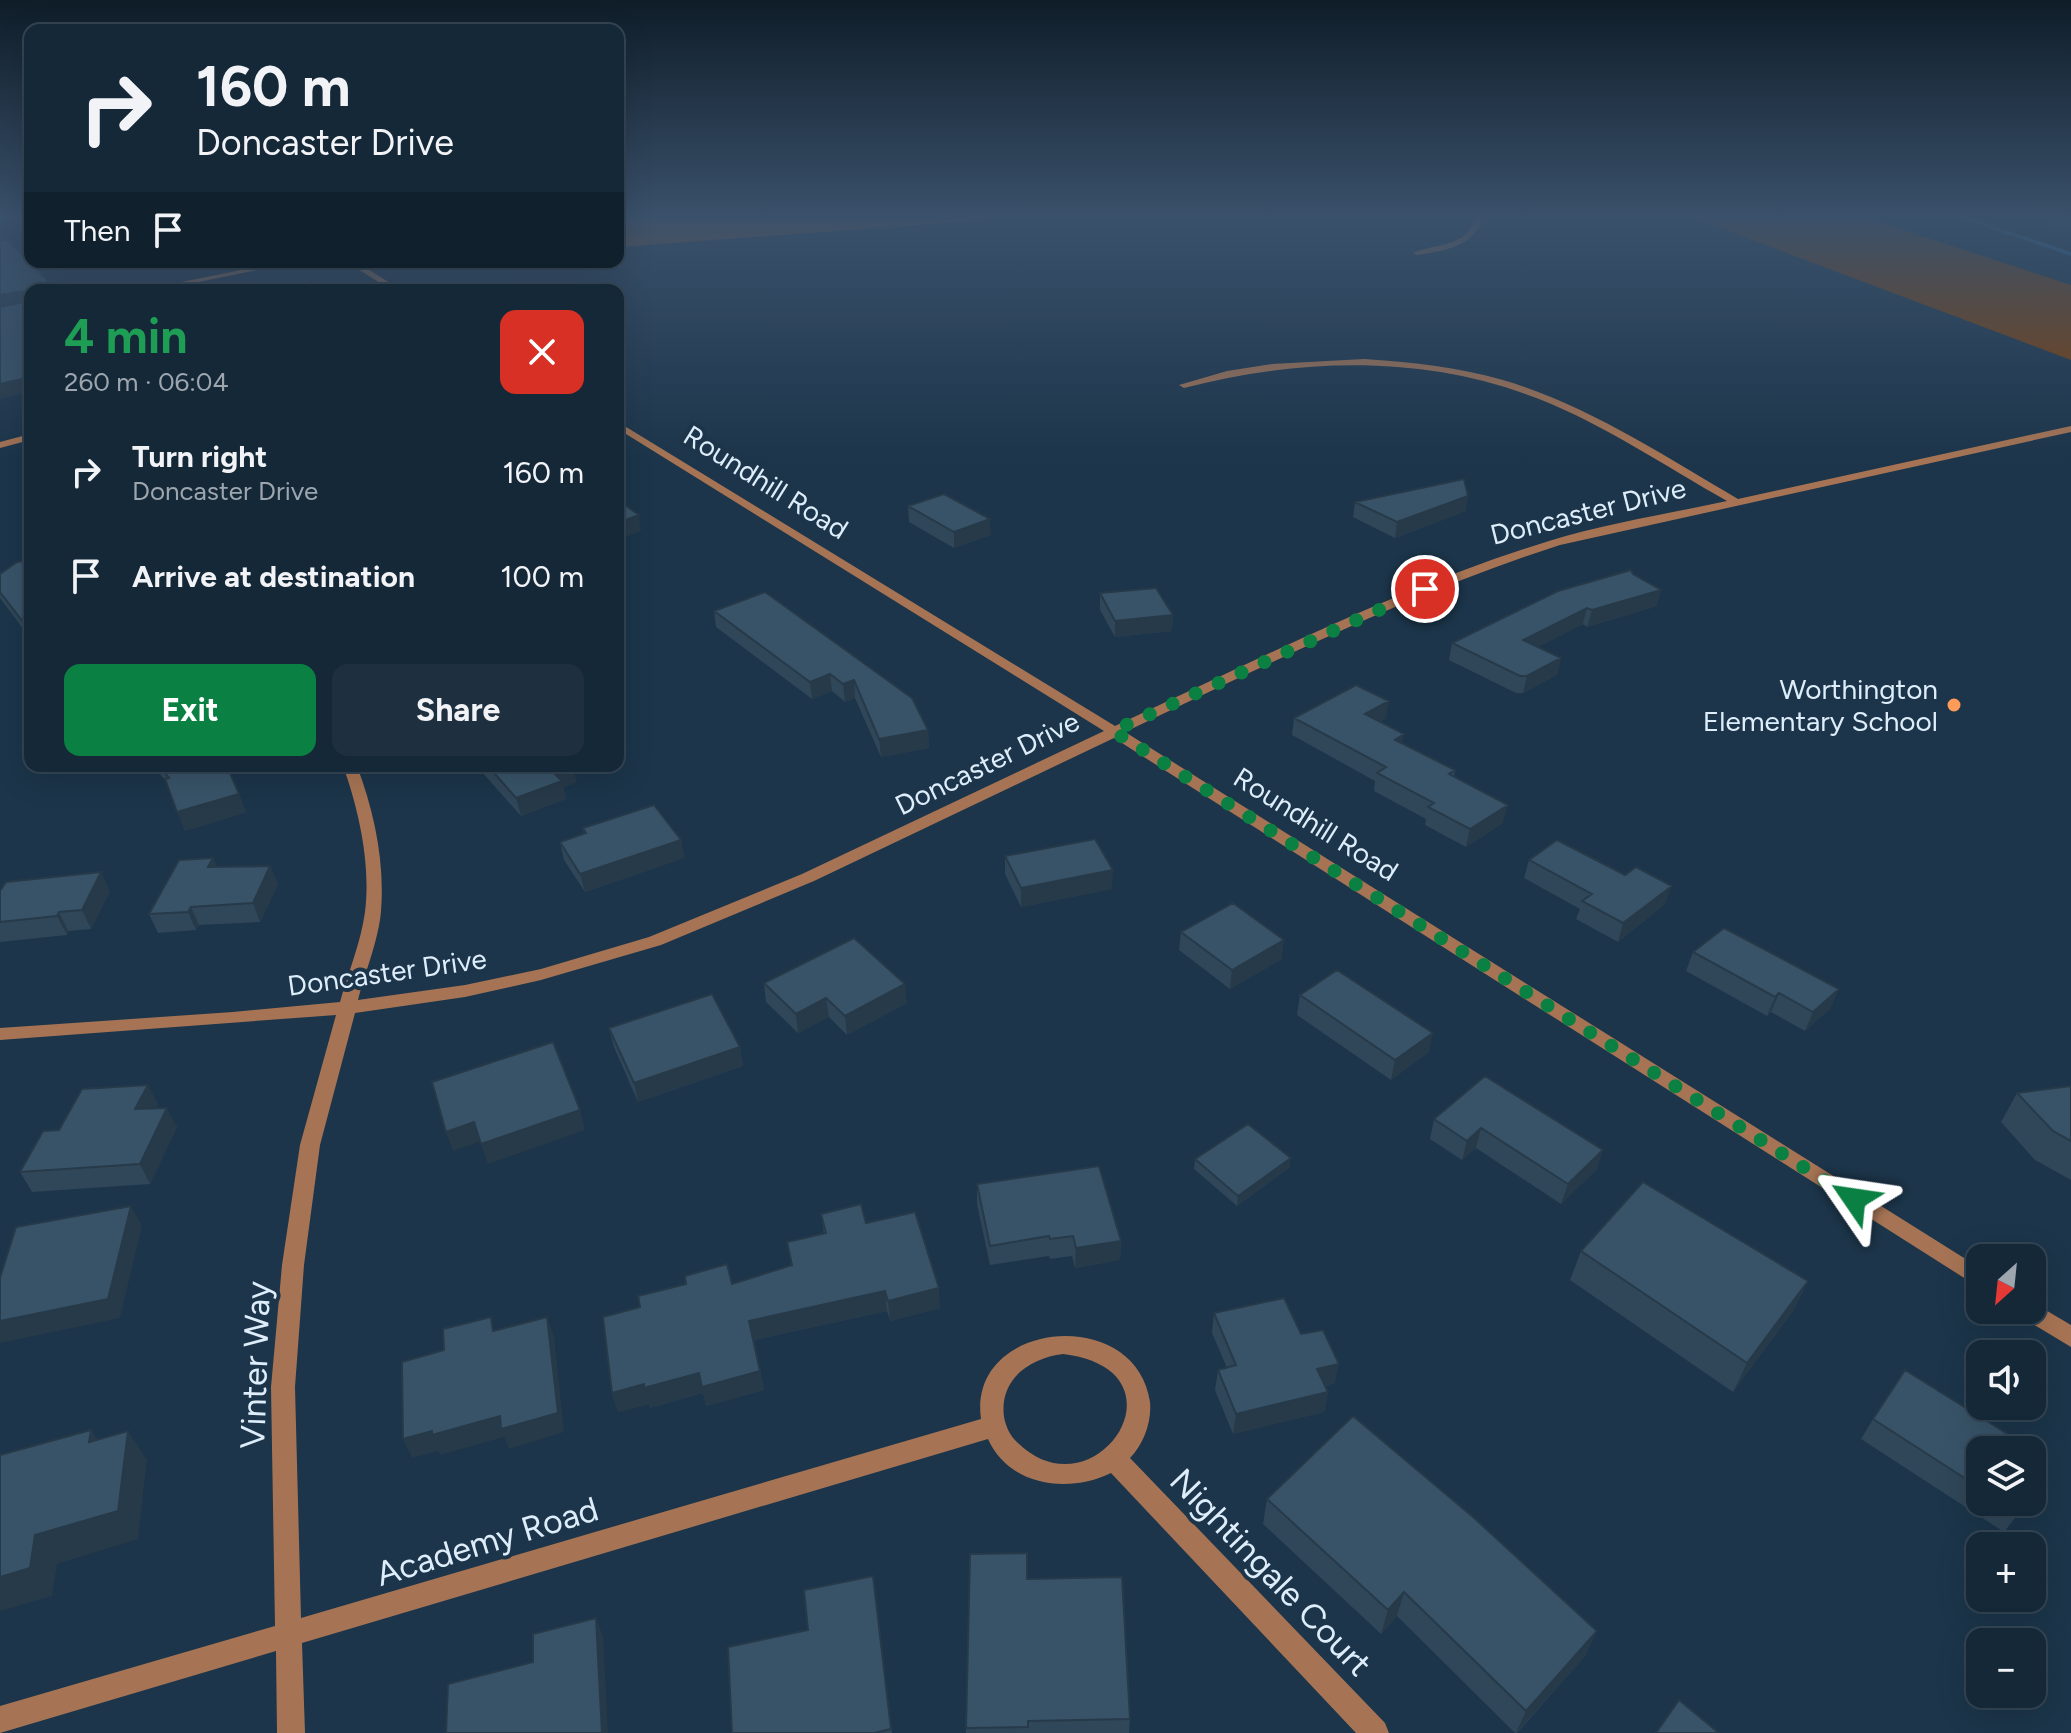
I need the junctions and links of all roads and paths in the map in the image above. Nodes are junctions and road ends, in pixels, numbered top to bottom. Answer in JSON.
{"nodes":[{"id":1,"x":1184,"y":385,"type":"dead end"},
{"id":2,"x":624,"y":429,"type":"edge"},
{"id":3,"x":2071,"y":429,"type":"edge"},
{"id":4,"x":24,"y":439,"type":"edge"},
{"id":5,"x":0,"y":445,"type":"edge"},
{"id":6,"x":1734,"y":501,"type":"junction"},
{"id":7,"x":1113,"y":731,"type":"junction"},
{"id":8,"x":352,"y":772,"type":"edge"},
{"id":9,"x":350,"y":1007,"type":"junction"},
{"id":10,"x":0,"y":1034,"type":"edge"},
{"id":11,"x":1966,"y":1270,"type":"edge"},
{"id":12,"x":2046,"y":1321,"type":"edge"},
{"id":13,"x":2071,"y":1337,"type":"edge"},
{"id":14,"x":994,"y":1426,"type":"junction"},
{"id":15,"x":1115,"y":1460,"type":"junction"},
{"id":16,"x":289,"y":1635,"type":"junction"},
{"id":17,"x":0,"y":1720,"type":"edge"},
{"id":18,"x":291,"y":1733,"type":"edge"},
{"id":19,"x":1375,"y":1733,"type":"edge"}],
"edges":[{"from":1,"to":6,"type":"street"},
{"from":2,"to":7,"type":"street","name":"Roundhill Road"},
{"from":3,"to":6,"type":"street","name":"Doncaster Drive"},
{"from":4,"to":5,"type":"street"},
{"from":6,"to":7,"type":"street","name":"Doncaster Drive"},
{"from":7,"to":9,"type":"street","name":"Doncaster Drive"},
{"from":7,"to":11,"type":"street","name":"Roundhill Road"},
{"from":8,"to":9,"type":"street","name":"Vinter Way"},
{"from":9,"to":10,"type":"street","name":"Doncaster Drive"},
{"from":9,"to":16,"type":"street","name":"Vinter Way"},
{"from":12,"to":13,"type":"street"},
{"from":14,"to":15,"type":"street"},
{"from":14,"to":15,"type":"street"},
{"from":14,"to":16,"type":"street","name":"Academy Road"},
{"from":15,"to":19,"type":"street","name":"Nightingale Court"},
{"from":16,"to":17,"type":"street","name":"Academy Road"},
{"from":16,"to":18,"type":"street","name":"Vinter Way"}]}
